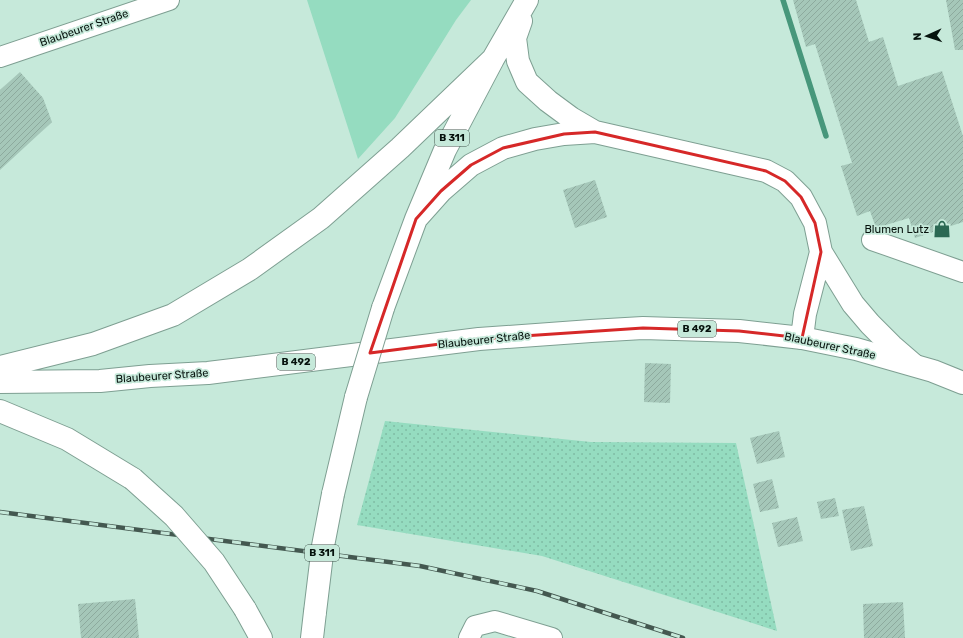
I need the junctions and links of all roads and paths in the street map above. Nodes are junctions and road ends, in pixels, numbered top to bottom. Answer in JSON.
{"nodes":[{"id":1,"x":169,"y":0,"type":"edge"},
{"id":2,"x":527,"y":0,"type":"edge"},
{"id":3,"x":0,"y":57,"type":"edge"},
{"id":4,"x":493,"y":59,"type":"junction"},
{"id":5,"x":595,"y":132,"type":"junction"},
{"id":6,"x":416,"y":219,"type":"junction"},
{"id":7,"x":872,"y":240,"type":"dead end"},
{"id":8,"x":820,"y":252,"type":"junction"},
{"id":9,"x":963,"y":272,"type":"edge"},
{"id":10,"x":802,"y":338,"type":"junction"},
{"id":11,"x":914,"y":366,"type":"junction"},
{"id":12,"x":0,"y":367,"type":"edge"},
{"id":13,"x":0,"y":382,"type":"edge"},
{"id":14,"x":963,"y":383,"type":"edge"},
{"id":15,"x":0,"y":411,"type":"edge"},
{"id":16,"x":260,"y":638,"type":"edge"},
{"id":17,"x":312,"y":638,"type":"edge"},
{"id":18,"x":469,"y":638,"type":"edge"},
{"id":19,"x":552,"y":638,"type":"edge"}],
"edges":[{"from":1,"to":3,"type":"street","name":"Blaubeurer Straße"},
{"from":2,"to":4,"type":"main road","number":"B 311"},
{"from":2,"to":5,"type":"main road"},
{"from":4,"to":6,"type":"main road","number":"B 311"},
{"from":4,"to":12,"type":"main road"},
{"from":5,"to":6,"type":"main road"},
{"from":5,"to":8,"type":"main road"},
{"from":6,"to":17,"type":"main road","number":"B 311","bridge":true},
{"from":7,"to":9,"type":"street"},
{"from":8,"to":10,"type":"main road"},
{"from":8,"to":11,"type":"main road"},
{"from":10,"to":11,"type":"main road","name":"Blaubeurer Straße"},
{"from":10,"to":13,"type":"main road","name":"Blaubeurer Straße","number":"B 492"},
{"from":11,"to":14,"type":"main road","name":"Blaubeurer Straße"},
{"from":15,"to":16,"type":"main road","bridge":true},
{"from":18,"to":19,"type":"street"}]}
